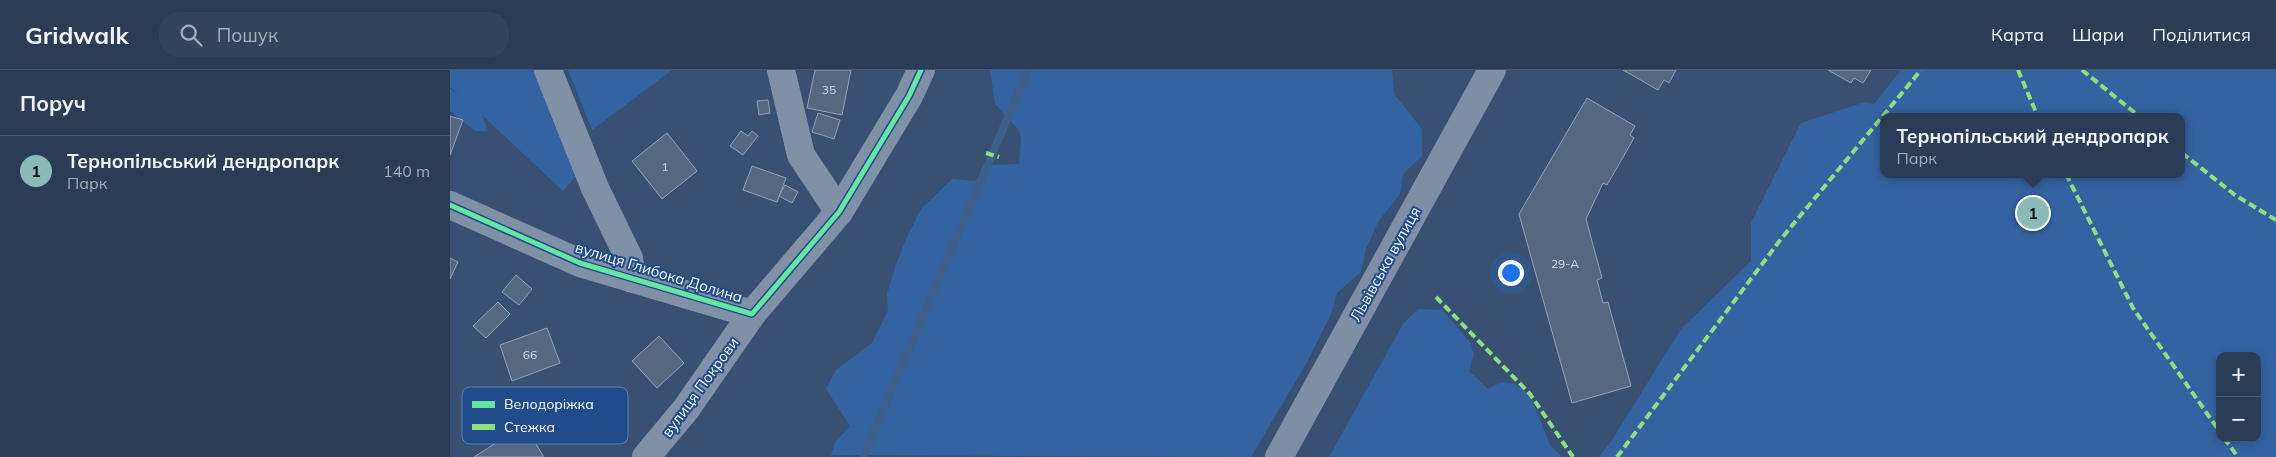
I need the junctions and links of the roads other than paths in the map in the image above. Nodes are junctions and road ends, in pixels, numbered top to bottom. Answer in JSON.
{"nodes":[{"id":1,"x":548,"y":70,"type":"edge"},
{"id":2,"x":781,"y":70,"type":"edge"},
{"id":3,"x":922,"y":70,"type":"edge"},
{"id":4,"x":1492,"y":70,"type":"edge"},
{"id":5,"x":450,"y":205,"type":"edge"},
{"id":6,"x":839,"y":212,"type":"junction"},
{"id":7,"x":632,"y":279,"type":"junction"},
{"id":8,"x":752,"y":314,"type":"junction"},
{"id":9,"x":646,"y":457,"type":"edge"},
{"id":10,"x":1279,"y":457,"type":"edge"}],
"edges":[{"from":1,"to":7,"type":"street"},
{"from":2,"to":6,"type":"street"},
{"from":3,"to":6,"type":"street","name":"вулиця Глибока Долина"},
{"from":4,"to":10,"type":"main road","name":"Львівська вулиця"},
{"from":5,"to":7,"type":"street","name":"вулиця Глибока Долина"},
{"from":6,"to":8,"type":"street","name":"вулиця Глибока Долина"},
{"from":7,"to":8,"type":"street","name":"вулиця Глибока Долина"},
{"from":8,"to":9,"type":"street","name":"вулиця Покрови"}]}
